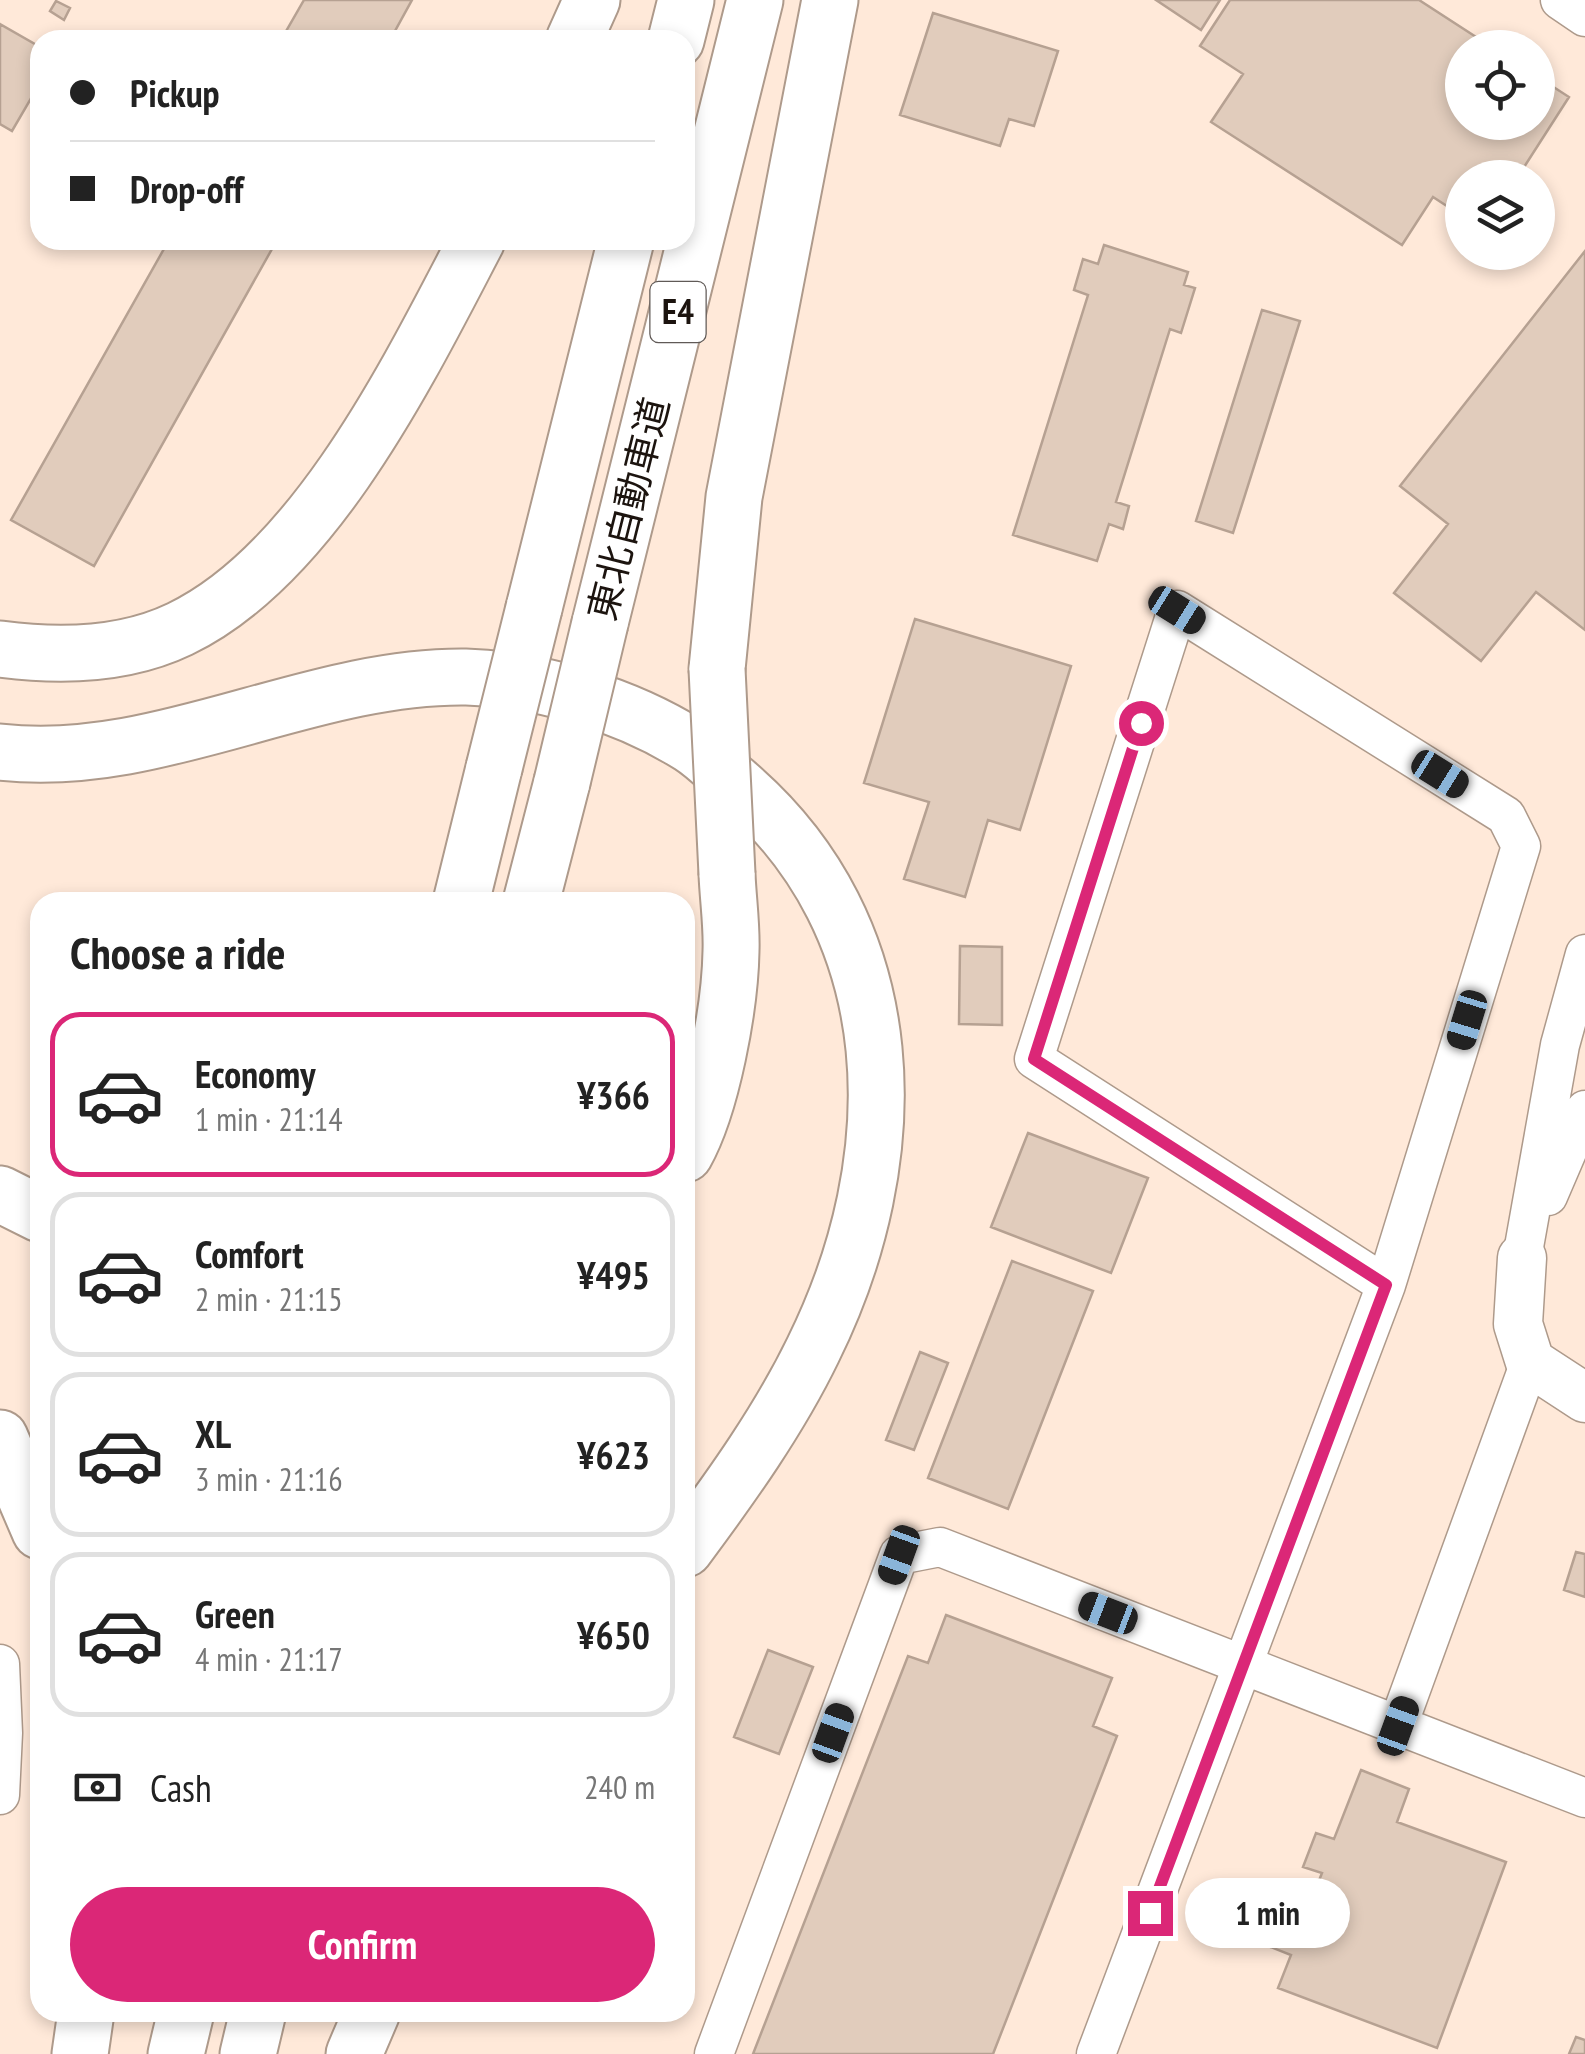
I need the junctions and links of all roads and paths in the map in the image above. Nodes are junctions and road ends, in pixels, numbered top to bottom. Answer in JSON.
{"nodes":[{"id":1,"x":592,"y":0,"type":"edge"},
{"id":2,"x":686,"y":0,"type":"edge"},
{"id":3,"x":755,"y":0,"type":"edge"},
{"id":4,"x":830,"y":0,"type":"edge"},
{"id":5,"x":1560,"y":0,"type":"edge"},
{"id":6,"x":1585,"y":17,"type":"edge"},
{"id":7,"x":578,"y":30,"type":"edge"},
{"id":8,"x":678,"y":30,"type":"edge"},
{"id":9,"x":695,"y":242,"type":"edge"},
{"id":10,"x":471,"y":250,"type":"edge"},
{"id":11,"x":624,"y":250,"type":"edge"},
{"id":12,"x":693,"y":250,"type":"edge"},
{"id":13,"x":0,"y":649,"type":"edge"},
{"id":14,"x":0,"y":752,"type":"edge"},
{"id":15,"x":463,"y":892,"type":"edge"},
{"id":16,"x":534,"y":892,"type":"edge"},
{"id":17,"x":1585,"y":954,"type":"edge"},
{"id":18,"x":1585,"y":1110,"type":"edge"},
{"id":19,"x":695,"y":1135,"type":"edge"},
{"id":20,"x":0,"y":1194,"type":"edge"},
{"id":21,"x":30,"y":1209,"type":"edge"},
{"id":22,"x":1522,"y":1258,"type":"junction"},
{"id":23,"x":1386,"y":1285,"type":"junction"},
{"id":24,"x":1530,"y":1362,"type":"junction"},
{"id":25,"x":1583,"y":1403,"type":"edge"},
{"id":26,"x":0,"y":1438,"type":"edge"},
{"id":27,"x":30,"y":1508,"type":"edge"},
{"id":28,"x":695,"y":1536,"type":"edge"},
{"id":29,"x":0,"y":1664,"type":"edge"},
{"id":30,"x":1244,"y":1666,"type":"junction"},
{"id":31,"x":1398,"y":1726,"type":"junction"},
{"id":32,"x":1,"y":1783,"type":"edge"},
{"id":33,"x":1585,"y":1798,"type":"edge"},
{"id":34,"x":85,"y":2022,"type":"edge"},
{"id":35,"x":184,"y":2022,"type":"edge"},
{"id":36,"x":256,"y":2022,"type":"edge"},
{"id":37,"x":368,"y":2022,"type":"edge"},
{"id":38,"x":80,"y":2054,"type":"edge"},
{"id":39,"x":176,"y":2054,"type":"edge"},
{"id":40,"x":248,"y":2054,"type":"edge"},
{"id":41,"x":354,"y":2054,"type":"edge"},
{"id":42,"x":714,"y":2054,"type":"edge"},
{"id":43,"x":1096,"y":2054,"type":"edge"}],
"edges":[{"from":1,"to":7,"type":"highway"},
{"from":2,"to":8,"type":"highway"},
{"from":3,"to":9,"type":"highway","name":"東北自動車道","number":"E4","bridge":true},
{"from":4,"to":19,"type":"highway","bridge":true},
{"from":5,"to":6,"type":"street"},
{"from":10,"to":13,"type":"highway"},
{"from":11,"to":15,"type":"highway","name":"東北自動車道","number":"E4","bridge":true},
{"from":12,"to":16,"type":"highway","name":"東北自動車道","number":"E4","bridge":true},
{"from":14,"to":28,"type":"highway"},
{"from":17,"to":22,"type":"street"},
{"from":18,"to":22,"type":"street"},
{"from":20,"to":21,"type":"highway"},
{"from":22,"to":24,"type":"street"},
{"from":23,"to":23,"type":"street"},
{"from":23,"to":30,"type":"street"},
{"from":24,"to":25,"type":"street"},
{"from":24,"to":31,"type":"street"},
{"from":26,"to":27,"type":"highway"},
{"from":29,"to":32,"type":"street"},
{"from":30,"to":31,"type":"street"},
{"from":30,"to":42,"type":"street"},
{"from":30,"to":43,"type":"street"},
{"from":31,"to":33,"type":"street"},
{"from":34,"to":38,"type":"highway"},
{"from":35,"to":39,"type":"highway"},
{"from":36,"to":40,"type":"highway"},
{"from":37,"to":41,"type":"highway"}]}
